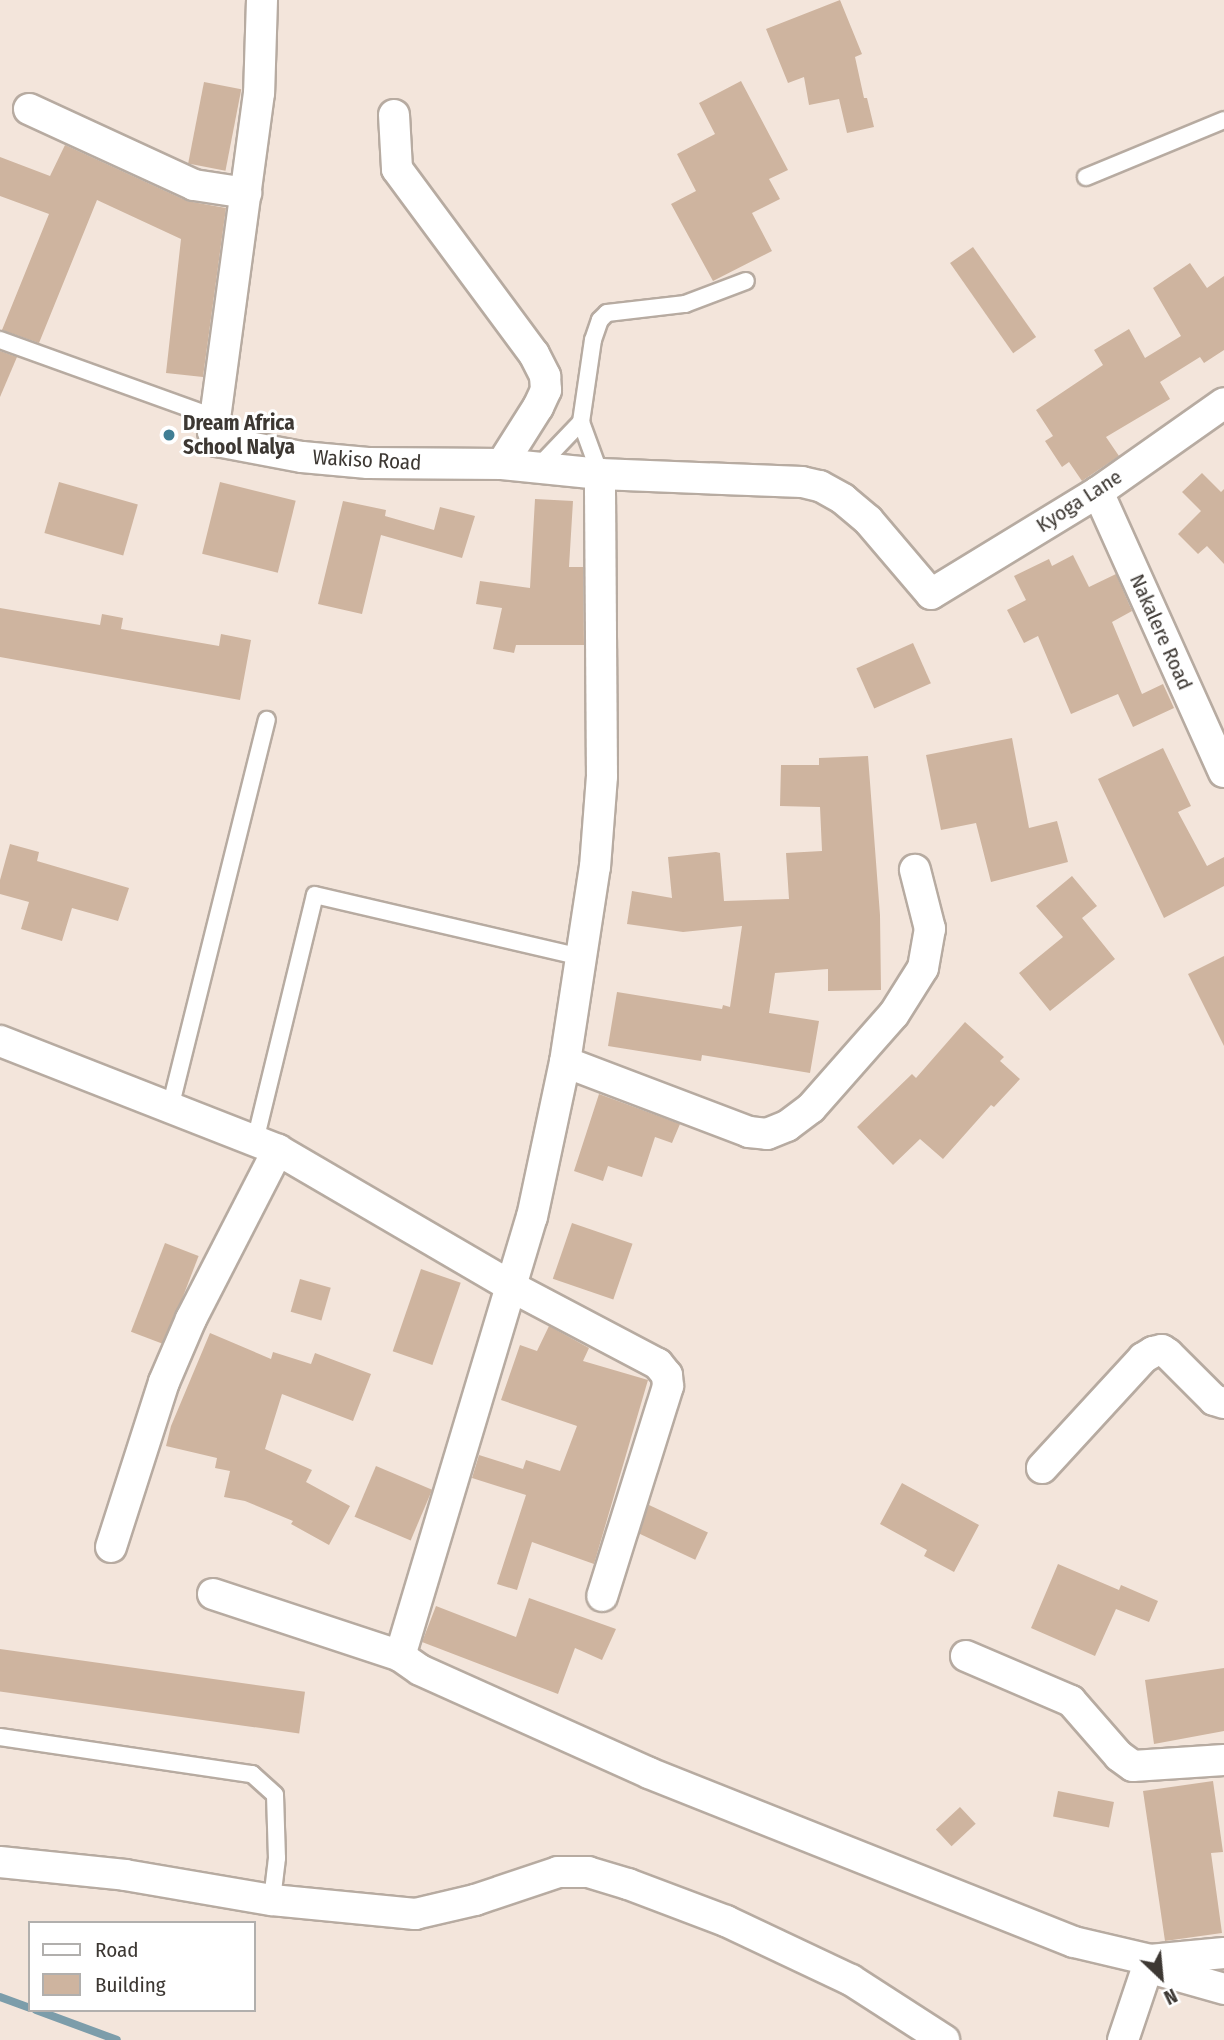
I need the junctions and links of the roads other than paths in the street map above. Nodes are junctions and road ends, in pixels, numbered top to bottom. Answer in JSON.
{"nodes":[{"id":1,"x":262,"y":0,"type":"edge"},
{"id":2,"x":29,"y":110,"type":"dead end"},
{"id":3,"x":394,"y":115,"type":"dead end"},
{"id":4,"x":1224,"y":120,"type":"edge"},
{"id":5,"x":1086,"y":177,"type":"dead end"},
{"id":6,"x":246,"y":193,"type":"junction"},
{"id":7,"x":746,"y":281,"type":"dead end"},
{"id":8,"x":0,"y":340,"type":"edge"},
{"id":9,"x":1224,"y":403,"type":"edge"},
{"id":10,"x":217,"y":418,"type":"junction"},
{"id":11,"x":581,"y":422,"type":"junction"},
{"id":12,"x":502,"y":464,"type":"junction"},
{"id":13,"x":537,"y":468,"type":"junction"},
{"id":14,"x":600,"y":474,"type":"junction"},
{"id":15,"x":1098,"y":492,"type":"junction"},
{"id":16,"x":931,"y":594,"type":"joint"},
{"id":17,"x":267,"y":720,"type":"dead end"},
{"id":18,"x":1224,"y":772,"type":"edge"},
{"id":19,"x":915,"y":870,"type":"dead end"},
{"id":20,"x":581,"y":957,"type":"junction"},
{"id":21,"x":0,"y":1041,"type":"edge"},
{"id":22,"x":565,"y":1062,"type":"junction"},
{"id":23,"x":170,"y":1108,"type":"junction"},
{"id":24,"x":267,"y":1146,"type":"junction"},
{"id":25,"x":512,"y":1287,"type":"junction"},
{"id":26,"x":1224,"y":1403,"type":"edge"},
{"id":27,"x":1042,"y":1468,"type":"dead end"},
{"id":28,"x":111,"y":1546,"type":"dead end"},
{"id":29,"x":213,"y":1594,"type":"dead end"},
{"id":30,"x":602,"y":1596,"type":"dead end"},
{"id":31,"x":400,"y":1656,"type":"junction"},
{"id":32,"x":966,"y":1656,"type":"dead end"},
{"id":33,"x":0,"y":1737,"type":"edge"},
{"id":34,"x":1224,"y":1760,"type":"edge"},
{"id":35,"x":0,"y":1862,"type":"edge"},
{"id":36,"x":272,"y":1900,"type":"junction"},
{"id":37,"x":1224,"y":1953,"type":"edge"},
{"id":38,"x":1149,"y":1963,"type":"junction"},
{"id":39,"x":1224,"y":1989,"type":"edge"},
{"id":40,"x":944,"y":2040,"type":"edge"},
{"id":41,"x":1123,"y":2040,"type":"edge"}],
"edges":[{"from":1,"to":6,"type":"street","name":"Wakiso Road"},
{"from":2,"to":6,"type":"street"},
{"from":3,"to":12,"type":"street"},
{"from":4,"to":5,"type":"lane"},
{"from":6,"to":10,"type":"street","name":"Wakiso Road"},
{"from":7,"to":11,"type":"lane"},
{"from":8,"to":10,"type":"lane"},
{"from":9,"to":15,"type":"street","name":"Kyoga Lane"},
{"from":10,"to":12,"type":"street","name":"Wakiso Road"},
{"from":11,"to":13,"type":"lane"},
{"from":11,"to":14,"type":"lane"},
{"from":12,"to":13,"type":"street","name":"Wakiso Road"},
{"from":13,"to":14,"type":"street","name":"Wakiso Road"},
{"from":14,"to":16,"type":"street","name":"Wakiso Road"},
{"from":14,"to":20,"type":"street"},
{"from":15,"to":16,"type":"street","name":"Kyoga Lane"},
{"from":15,"to":18,"type":"street","name":"Nakalere Road"},
{"from":17,"to":23,"type":"lane"},
{"from":19,"to":22,"type":"street"},
{"from":20,"to":22,"type":"street"},
{"from":20,"to":24,"type":"lane"},
{"from":21,"to":23,"type":"street"},
{"from":22,"to":25,"type":"street"},
{"from":23,"to":24,"type":"street"},
{"from":24,"to":25,"type":"street"},
{"from":24,"to":28,"type":"street"},
{"from":25,"to":30,"type":"street"},
{"from":25,"to":31,"type":"street"},
{"from":26,"to":27,"type":"street"},
{"from":29,"to":31,"type":"street"},
{"from":31,"to":38,"type":"street"},
{"from":32,"to":34,"type":"street"},
{"from":33,"to":36,"type":"lane"},
{"from":35,"to":36,"type":"street"},
{"from":36,"to":40,"type":"street"},
{"from":37,"to":38,"type":"street"},
{"from":38,"to":39,"type":"street"},
{"from":38,"to":41,"type":"street"}]}
